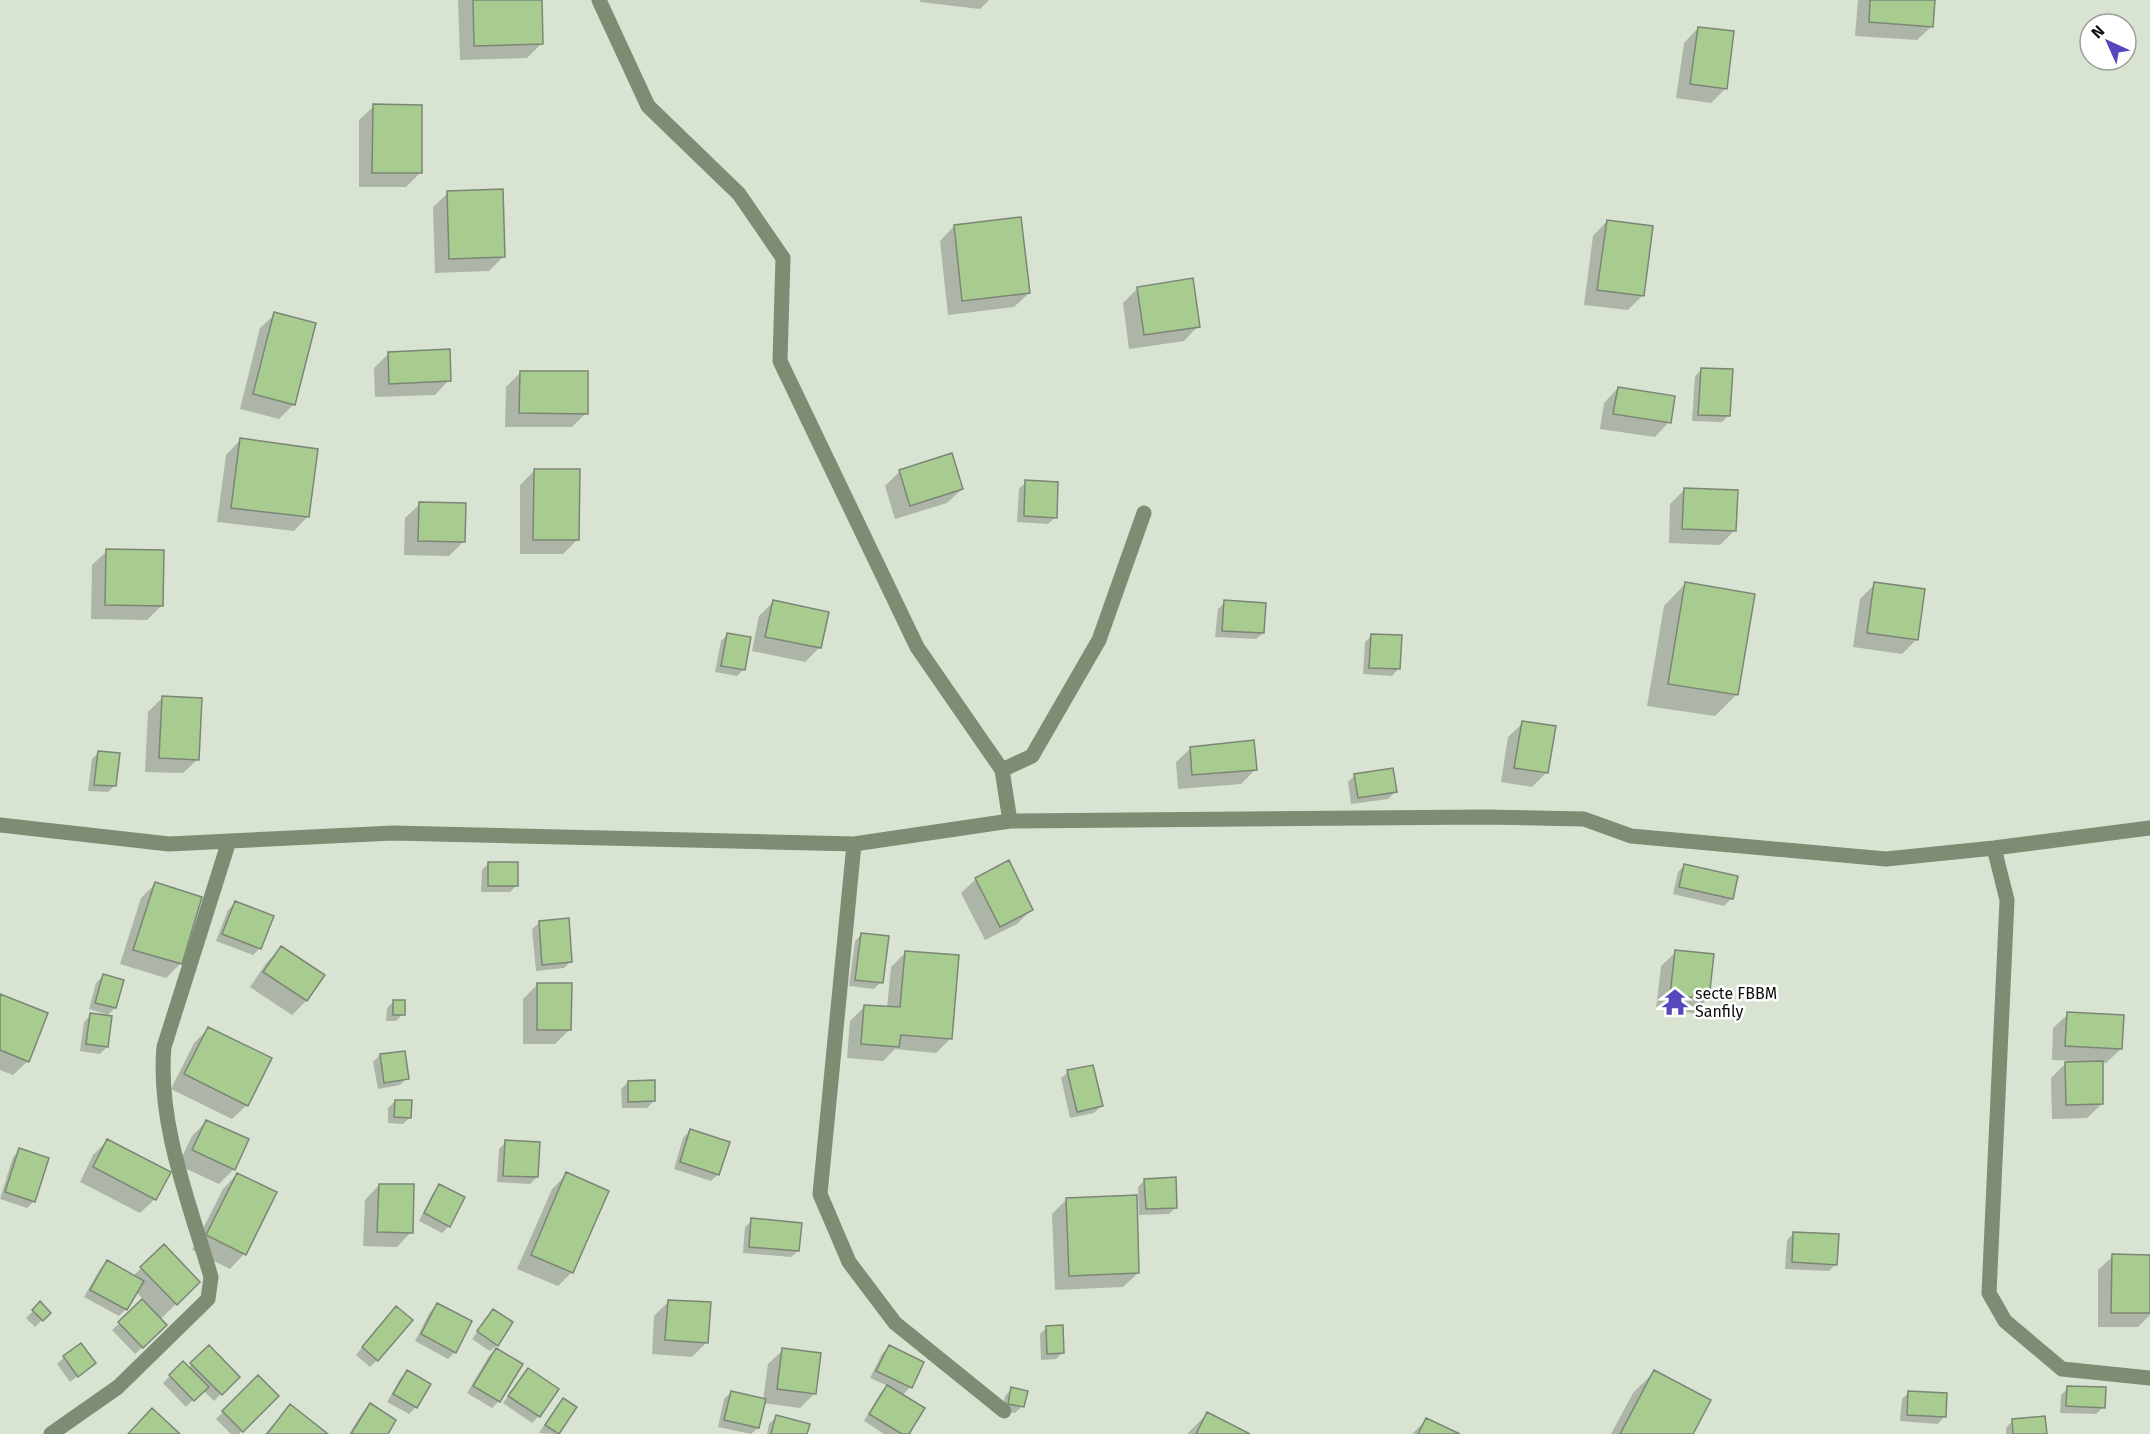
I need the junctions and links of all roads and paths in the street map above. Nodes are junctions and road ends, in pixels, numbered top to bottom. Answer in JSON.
{"nodes":[{"id":1,"x":599,"y":0,"type":"edge"},
{"id":2,"x":1144,"y":513,"type":"dead end"},
{"id":3,"x":1002,"y":770,"type":"junction"},
{"id":4,"x":1010,"y":821,"type":"junction"},
{"id":5,"x":0,"y":825,"type":"edge"},
{"id":6,"x":2150,"y":828,"type":"edge"},
{"id":7,"x":229,"y":841,"type":"junction"},
{"id":8,"x":855,"y":844,"type":"junction"},
{"id":9,"x":1994,"y":848,"type":"junction"},
{"id":10,"x":2150,"y":1378,"type":"edge"},
{"id":11,"x":1004,"y":1411,"type":"dead end"},
{"id":12,"x":51,"y":1434,"type":"edge"}],
"edges":[{"from":1,"to":3,"type":"street"},
{"from":2,"to":3,"type":"street"},
{"from":3,"to":4,"type":"street"},
{"from":4,"to":8,"type":"street"},
{"from":4,"to":9,"type":"street"},
{"from":5,"to":7,"type":"street"},
{"from":6,"to":9,"type":"street"},
{"from":7,"to":8,"type":"street"},
{"from":7,"to":12,"type":"street"},
{"from":8,"to":11,"type":"street"},
{"from":9,"to":10,"type":"street"}]}
